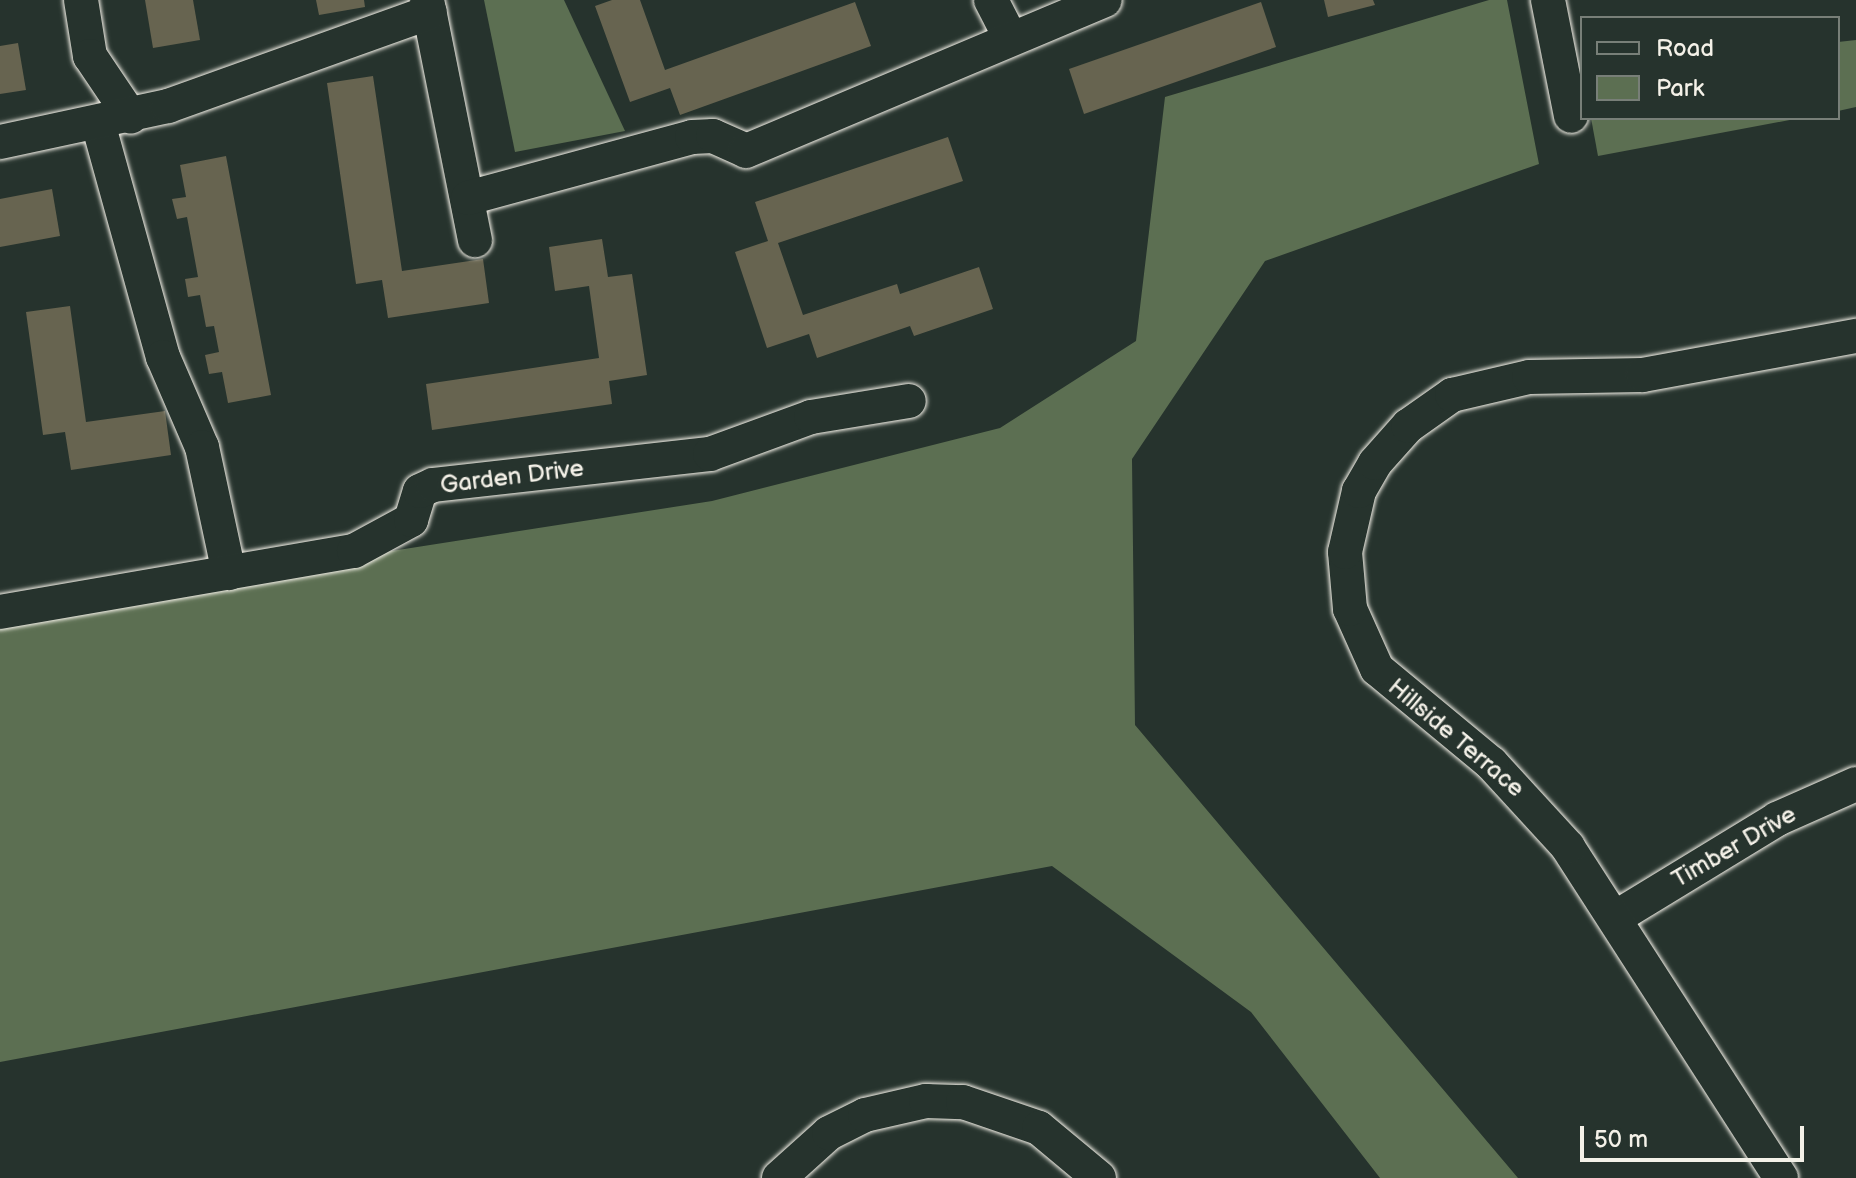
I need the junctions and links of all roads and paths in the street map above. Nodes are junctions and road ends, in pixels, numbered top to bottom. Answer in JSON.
{"nodes":[{"id":1,"x":81,"y":0,"type":"edge"},
{"id":2,"x":991,"y":0,"type":"edge"},
{"id":3,"x":1105,"y":0,"type":"edge"},
{"id":4,"x":1548,"y":0,"type":"edge"},
{"id":5,"x":428,"y":6,"type":"edge"},
{"id":6,"x":1010,"y":37,"type":"junction"},
{"id":7,"x":1571,"y":116,"type":"dead end"},
{"id":8,"x":131,"y":117,"type":"junction"},
{"id":9,"x":98,"y":123,"type":"junction"},
{"id":10,"x":0,"y":142,"type":"edge"},
{"id":11,"x":468,"y":198,"type":"junction"},
{"id":12,"x":475,"y":240,"type":"dead end"},
{"id":13,"x":1856,"y":336,"type":"edge"},
{"id":14,"x":909,"y":401,"type":"dead end"},
{"id":15,"x":229,"y":573,"type":"junction"},
{"id":16,"x":0,"y":612,"type":"edge"},
{"id":17,"x":1856,"y":784,"type":"edge"},
{"id":18,"x":1615,"y":918,"type":"junction"},
{"id":19,"x":779,"y":1178,"type":"edge"},
{"id":20,"x":1099,"y":1178,"type":"edge"},
{"id":21,"x":1781,"y":1178,"type":"edge"}],
"edges":[{"from":1,"to":8,"type":"street"},
{"from":2,"to":6,"type":"street"},
{"from":3,"to":6,"type":"street"},
{"from":4,"to":7,"type":"street"},
{"from":5,"to":8,"type":"street"},
{"from":5,"to":11,"type":"street"},
{"from":6,"to":11,"type":"street"},
{"from":8,"to":9,"type":"street"},
{"from":9,"to":10,"type":"street"},
{"from":9,"to":15,"type":"street"},
{"from":11,"to":12,"type":"street"},
{"from":13,"to":18,"type":"street","name":"Hillside Terrace"},
{"from":14,"to":15,"type":"street","name":"Garden Drive"},
{"from":15,"to":16,"type":"street","name":"Garden Drive"},
{"from":17,"to":18,"type":"street","name":"Timber Drive"},
{"from":18,"to":21,"type":"street","name":"Hillside Terrace"},
{"from":19,"to":20,"type":"street"}]}
